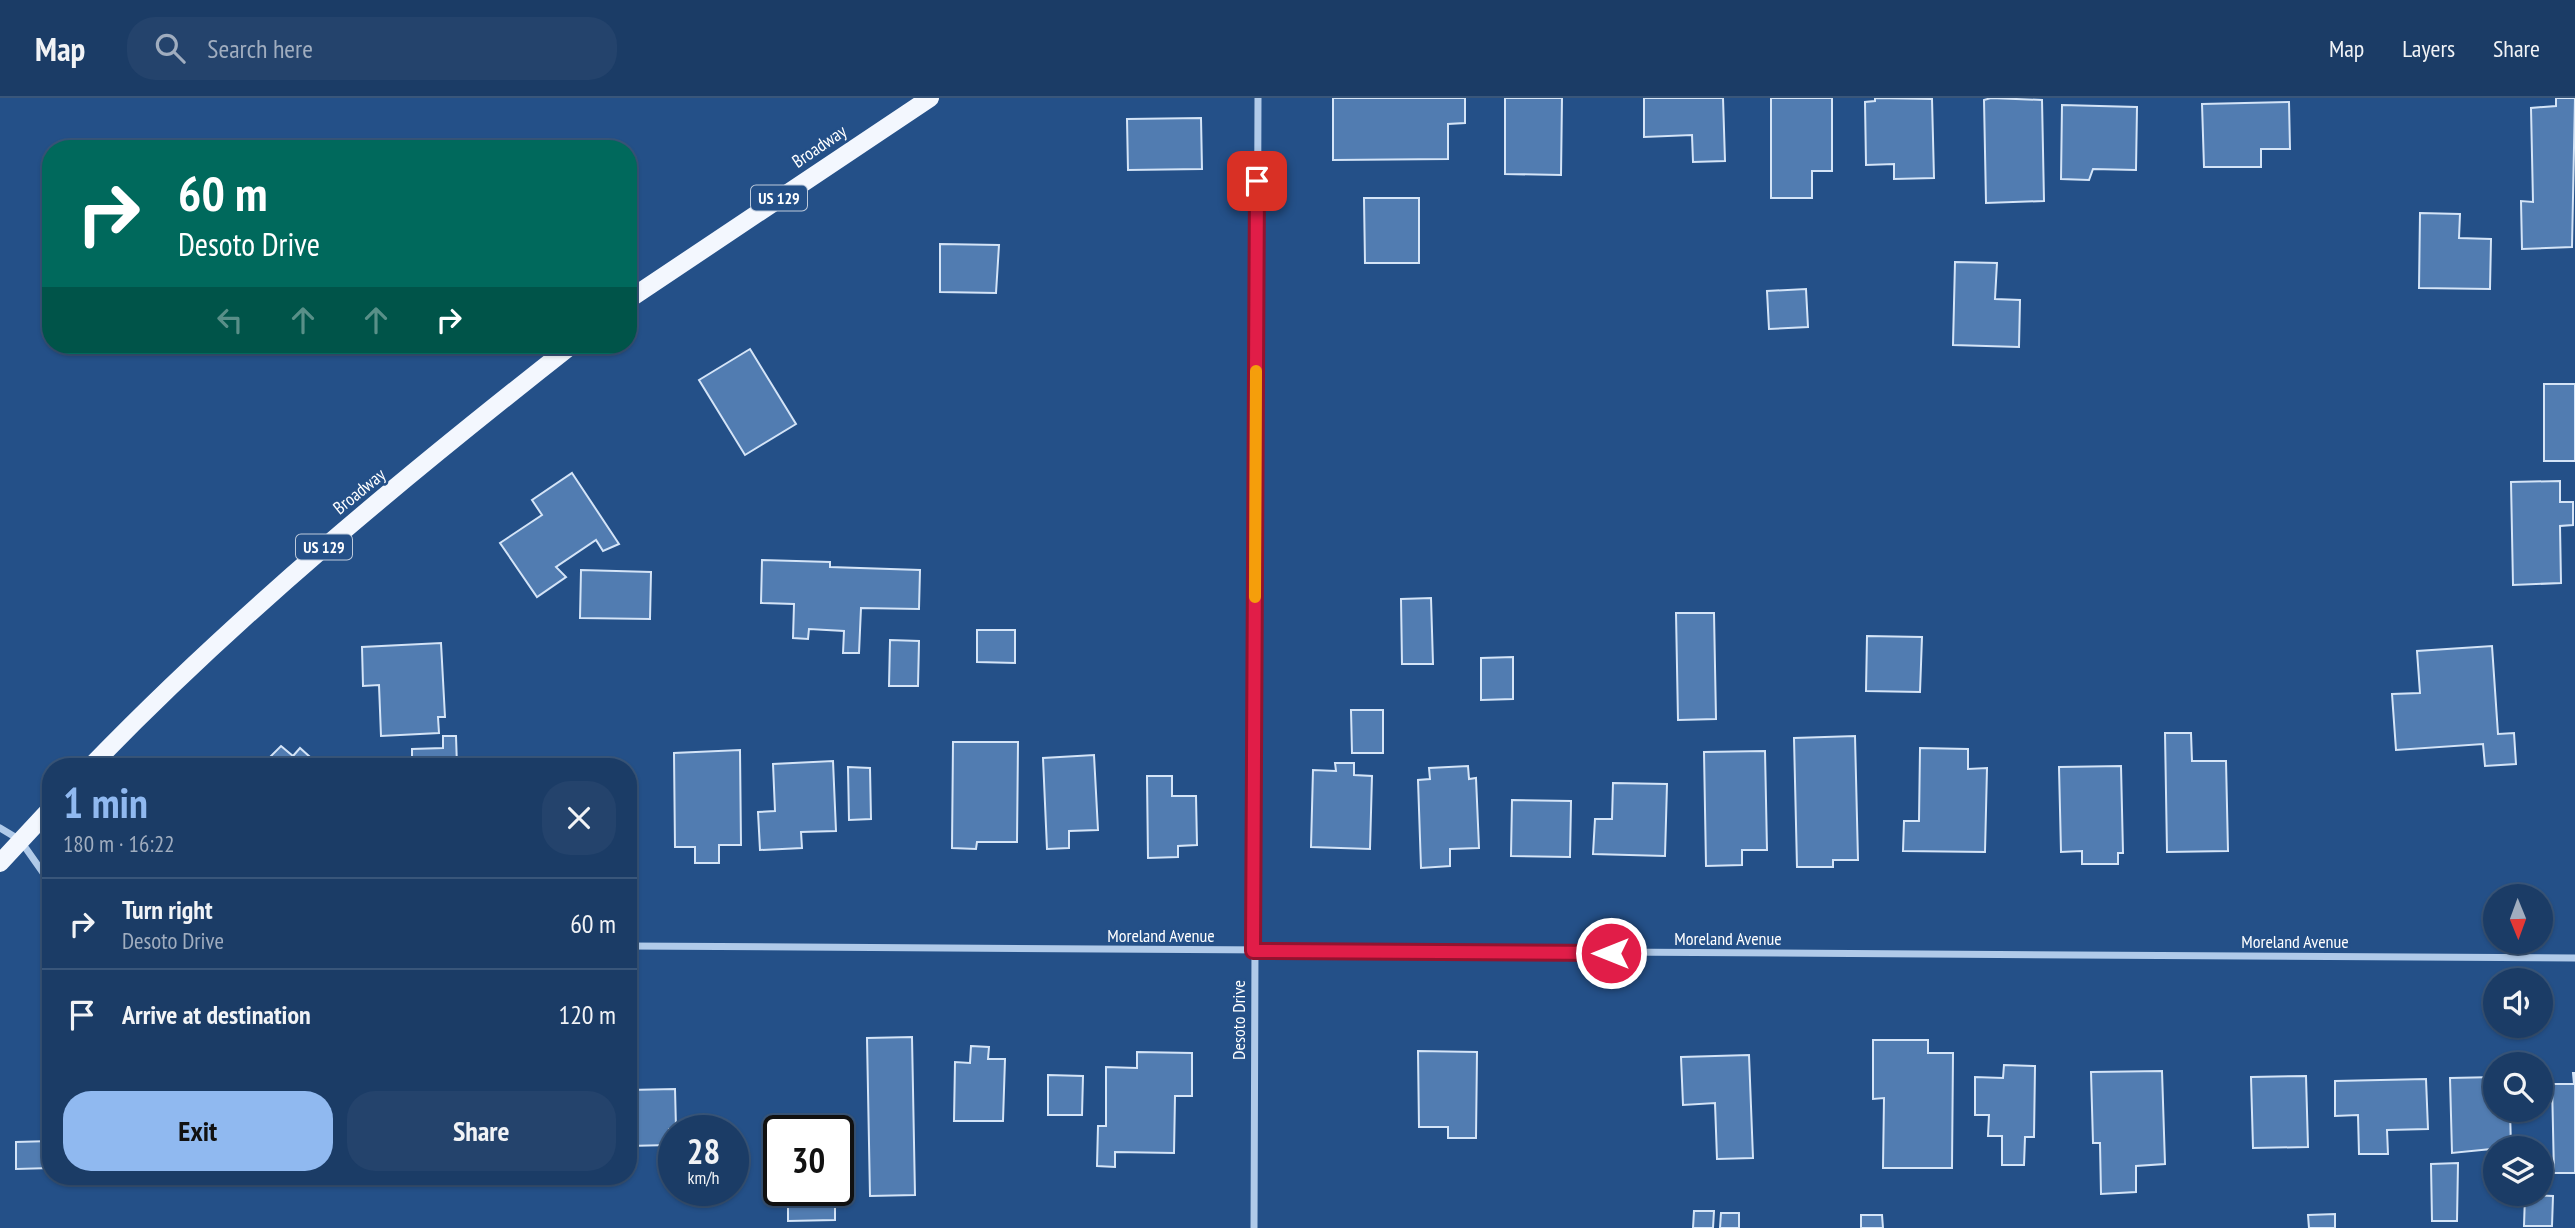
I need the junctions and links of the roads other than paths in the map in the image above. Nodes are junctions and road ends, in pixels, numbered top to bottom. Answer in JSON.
{"nodes":[{"id":1,"x":930,"y":98,"type":"edge"},
{"id":2,"x":1258,"y":98,"type":"edge"},
{"id":3,"x":637,"y":294,"type":"edge"},
{"id":4,"x":561,"y":354,"type":"edge"},
{"id":5,"x":99,"y":758,"type":"edge"},
{"id":6,"x":42,"y":817,"type":"edge"},
{"id":7,"x":0,"y":828,"type":"edge"},
{"id":8,"x":20,"y":840,"type":"junction"},
{"id":9,"x":0,"y":863,"type":"edge"},
{"id":10,"x":42,"y":871,"type":"edge"},
{"id":11,"x":637,"y":946,"type":"edge"},
{"id":12,"x":1253,"y":951,"type":"junction"},
{"id":13,"x":2575,"y":958,"type":"edge"},
{"id":14,"x":1254,"y":1228,"type":"edge"}],
"edges":[{"from":1,"to":3,"type":"main road","name":"Broadway","number":"US 129"},
{"from":2,"to":12,"type":"street","name":"Desoto Drive"},
{"from":4,"to":5,"type":"main road","name":"Broadway","number":"US 129"},
{"from":6,"to":8,"type":"main road"},
{"from":7,"to":8,"type":"street"},
{"from":8,"to":9,"type":"main road"},
{"from":8,"to":10,"type":"street"},
{"from":11,"to":12,"type":"street","name":"Moreland Avenue"},
{"from":12,"to":13,"type":"street","name":"Moreland Avenue"},
{"from":12,"to":14,"type":"street","name":"Desoto Drive"}]}
